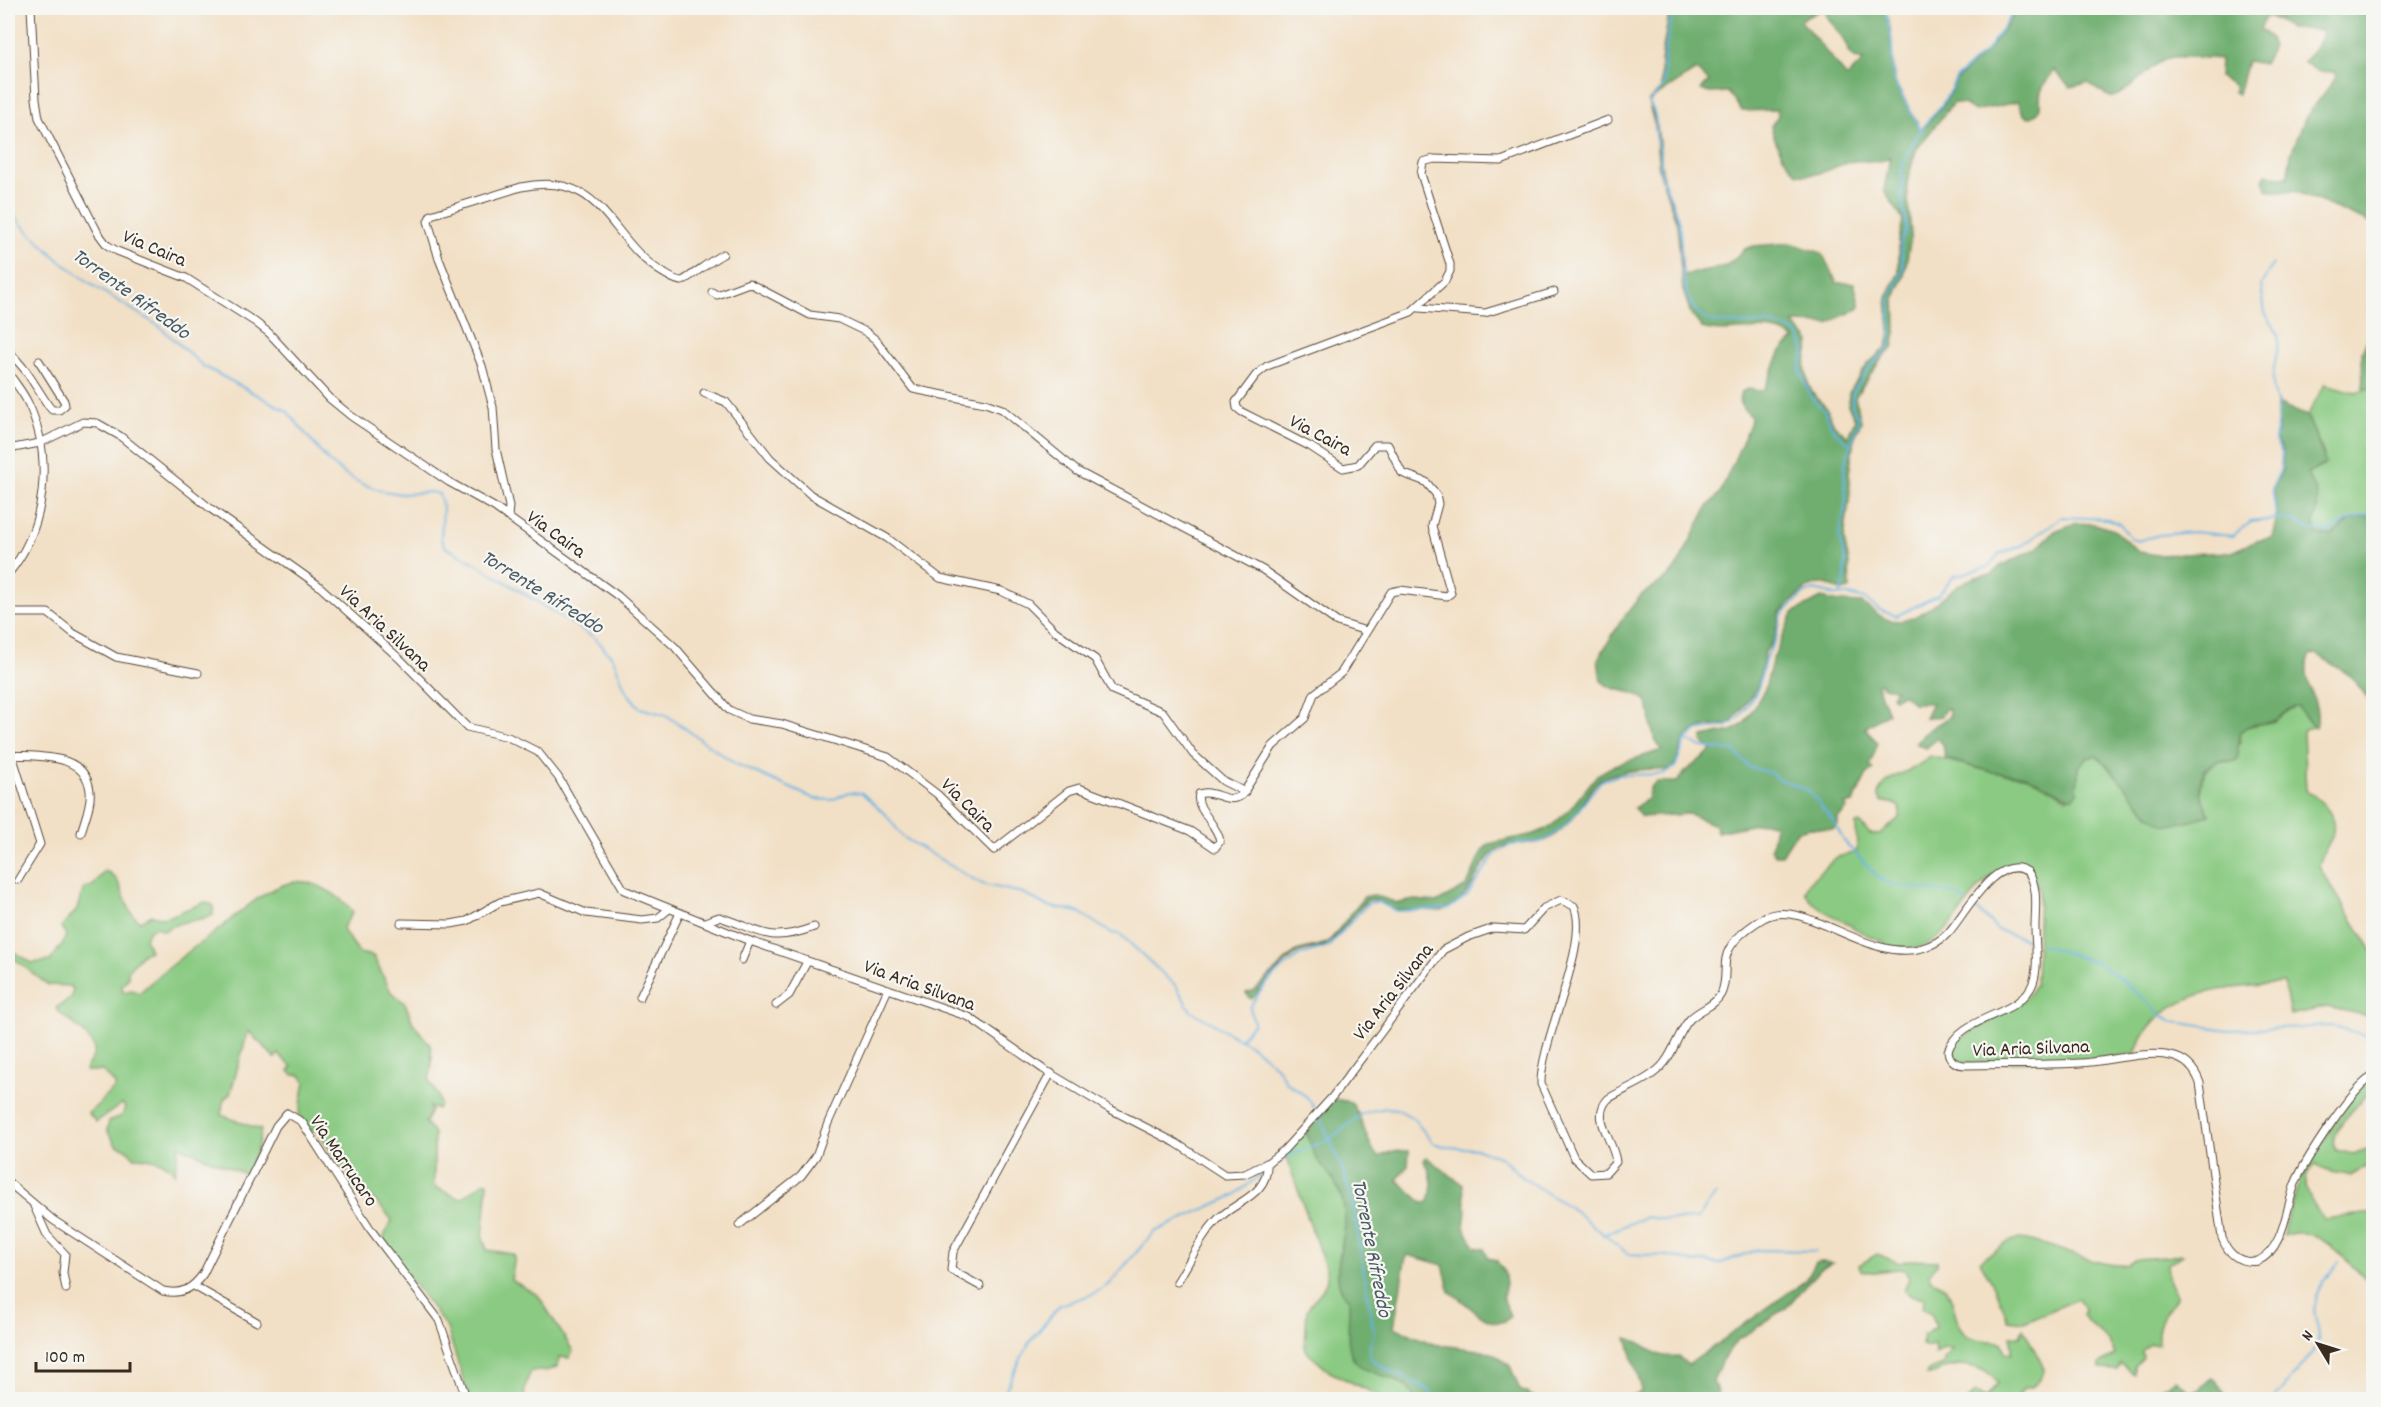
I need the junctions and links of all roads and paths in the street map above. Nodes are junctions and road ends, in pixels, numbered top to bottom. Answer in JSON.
{"nodes":[{"id":1,"x":31,"y":8,"type":"edge"},
{"id":2,"x":1608,"y":120,"type":"dead end"},
{"id":3,"x":723,"y":254,"type":"dead end"},
{"id":4,"x":712,"y":292,"type":"dead end"},
{"id":5,"x":1554,"y":292,"type":"dead end"},
{"id":6,"x":1419,"y":308,"type":"junction"},
{"id":7,"x":8,"y":350,"type":"edge"},
{"id":8,"x":39,"y":361,"type":"dead end"},
{"id":9,"x":8,"y":372,"type":"edge"},
{"id":10,"x":704,"y":393,"type":"dead end"},
{"id":11,"x":40,"y":443,"type":"junction"},
{"id":12,"x":8,"y":449,"type":"edge"},
{"id":13,"x":508,"y":517,"type":"junction"},
{"id":14,"x":8,"y":574,"type":"edge"},
{"id":15,"x":8,"y":613,"type":"edge"},
{"id":16,"x":1366,"y":630,"type":"junction"},
{"id":17,"x":198,"y":673,"type":"dead end"},
{"id":18,"x":8,"y":743,"type":"edge"},
{"id":19,"x":12,"y":755,"type":"junction"},
{"id":20,"x":1245,"y":792,"type":"junction"},
{"id":21,"x":81,"y":833,"type":"dead end"},
{"id":22,"x":18,"y":880,"type":"dead end"},
{"id":23,"x":669,"y":909,"type":"junction"},
{"id":24,"x":680,"y":913,"type":"junction"},
{"id":25,"x":705,"y":922,"type":"junction"},
{"id":26,"x":401,"y":924,"type":"dead end"},
{"id":27,"x":814,"y":927,"type":"dead end"},
{"id":28,"x":750,"y":942,"type":"junction"},
{"id":29,"x":741,"y":960,"type":"dead end"},
{"id":30,"x":807,"y":962,"type":"junction"},
{"id":31,"x":888,"y":989,"type":"junction"},
{"id":32,"x":640,"y":997,"type":"dead end"},
{"id":33,"x":776,"y":1005,"type":"dead end"},
{"id":34,"x":1051,"y":1073,"type":"junction"},
{"id":35,"x":2373,"y":1076,"type":"edge"},
{"id":36,"x":1267,"y":1163,"type":"junction"},
{"id":37,"x":8,"y":1182,"type":"edge"},
{"id":38,"x":33,"y":1204,"type":"junction"},
{"id":39,"x":739,"y":1225,"type":"dead end"},
{"id":40,"x":1177,"y":1282,"type":"dead end"},
{"id":41,"x":194,"y":1286,"type":"junction"},
{"id":42,"x":980,"y":1286,"type":"dead end"},
{"id":43,"x":66,"y":1289,"type":"dead end"},
{"id":44,"x":257,"y":1322,"type":"dead end"},
{"id":45,"x":467,"y":1400,"type":"edge"}],
"edges":[{"from":1,"to":13,"type":"street","name":"Via Caira"},
{"from":2,"to":6,"type":"street","name":"Via Caira"},
{"from":3,"to":13,"type":"street","name":"Via Caira"},
{"from":4,"to":16,"type":"street"},
{"from":5,"to":6,"type":"street","name":"Via Caira"},
{"from":6,"to":16,"type":"street","name":"Via Caira"},
{"from":7,"to":8,"type":"street"},
{"from":9,"to":11,"type":"street"},
{"from":10,"to":20,"type":"street"},
{"from":11,"to":12,"type":"street","name":"Via Aria Silvana"},
{"from":11,"to":14,"type":"street"},
{"from":11,"to":23,"type":"street","name":"Via Aria Silvana"},
{"from":13,"to":20,"type":"street","name":"Via Caira"},
{"from":15,"to":17,"type":"street"},
{"from":16,"to":20,"type":"street","name":"Via Caira"},
{"from":18,"to":19,"type":"street"},
{"from":19,"to":21,"type":"street"},
{"from":19,"to":22,"type":"street"},
{"from":23,"to":24,"type":"street","name":"Via Aria Silvana"},
{"from":23,"to":26,"type":"street"},
{"from":24,"to":25,"type":"street","name":"Via Aria Silvana"},
{"from":24,"to":32,"type":"street"},
{"from":25,"to":27,"type":"street","name":"Via Aria Silvana"},
{"from":25,"to":28,"type":"street","name":"Via Aria Silvana"},
{"from":28,"to":29,"type":"street"},
{"from":28,"to":30,"type":"street","name":"Via Aria Silvana"},
{"from":30,"to":31,"type":"street","name":"Via Aria Silvana"},
{"from":30,"to":33,"type":"street"},
{"from":31,"to":34,"type":"street","name":"Via Aria Silvana"},
{"from":31,"to":39,"type":"street"},
{"from":34,"to":36,"type":"street","name":"Via Aria Silvana"},
{"from":34,"to":42,"type":"street"},
{"from":35,"to":36,"type":"street","name":"Via Aria Silvana"},
{"from":36,"to":40,"type":"street","name":"Via Aria Silvana"},
{"from":37,"to":38,"type":"street"},
{"from":38,"to":41,"type":"street"},
{"from":38,"to":43,"type":"street"},
{"from":41,"to":44,"type":"street"},
{"from":41,"to":45,"type":"street","name":"Via Marrucaro"}]}
